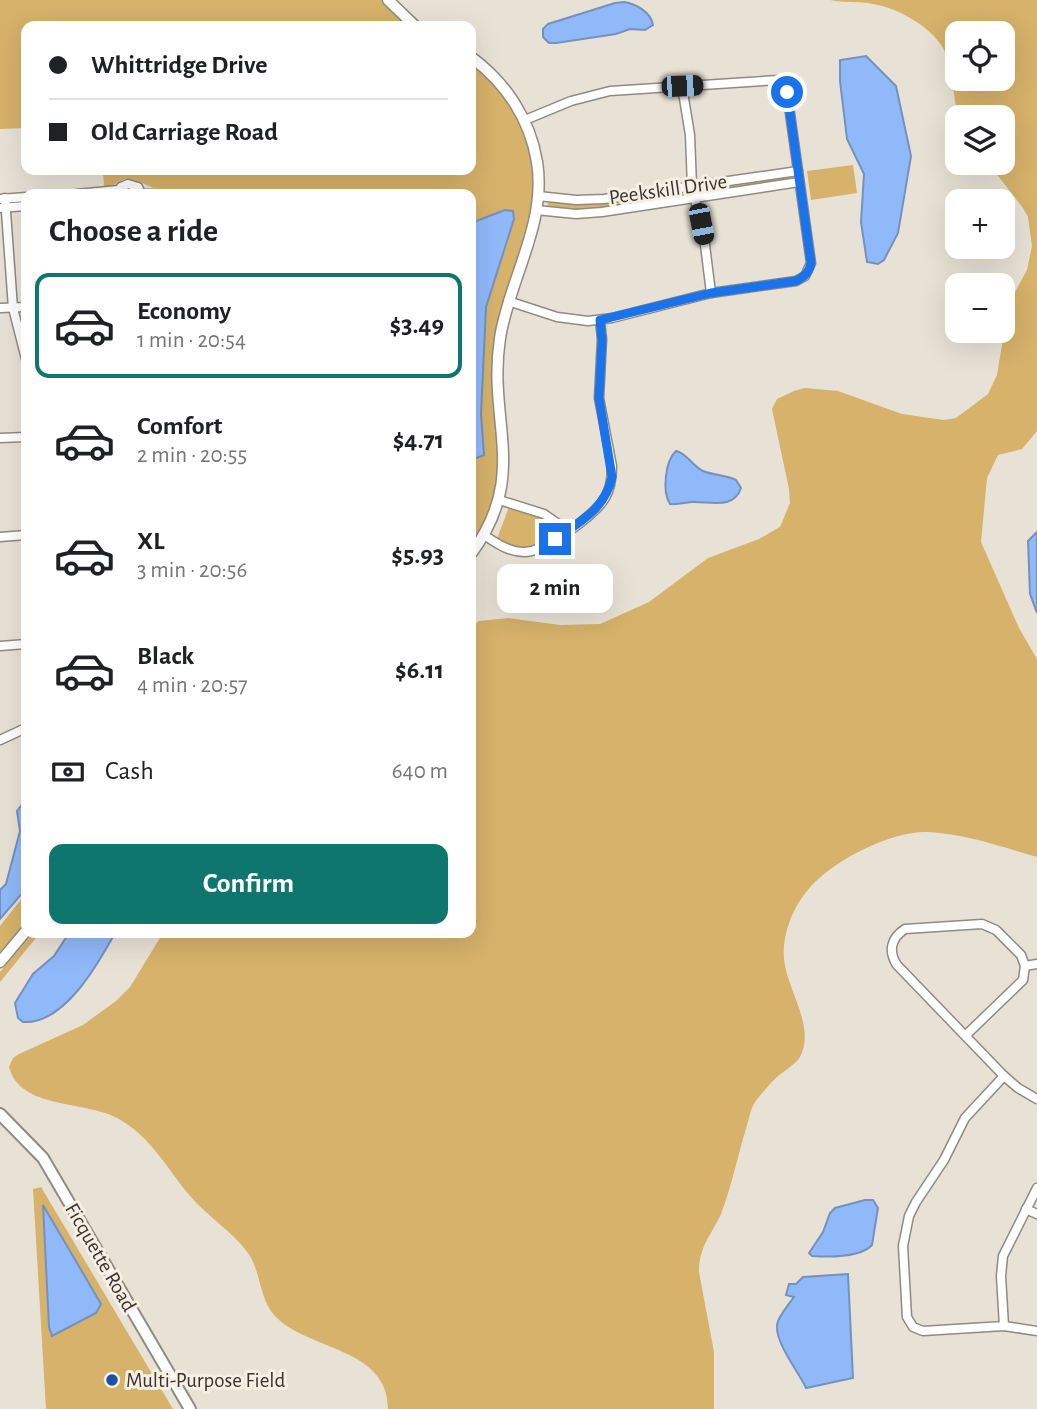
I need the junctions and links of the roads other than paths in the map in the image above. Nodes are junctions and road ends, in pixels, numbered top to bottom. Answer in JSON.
{"nodes":[{"id":1,"x":388,"y":0,"type":"edge"},
{"id":2,"x":410,"y":21,"type":"edge"},
{"id":3,"x":476,"y":61,"type":"edge"},
{"id":4,"x":682,"y":86,"type":"junction"},
{"id":5,"x":525,"y":120,"type":"junction"},
{"id":6,"x":798,"y":171,"type":"junction"},
{"id":7,"x":799,"y":182,"type":"junction"},
{"id":8,"x":692,"y":186,"type":"junction"},
{"id":9,"x":121,"y":189,"type":"edge"},
{"id":10,"x":139,"y":189,"type":"edge"},
{"id":11,"x":538,"y":196,"type":"junction"},
{"id":12,"x":694,"y":197,"type":"junction"},
{"id":13,"x":21,"y":198,"type":"edge"},
{"id":14,"x":3,"y":203,"type":"edge"},
{"id":15,"x":21,"y":205,"type":"edge"},
{"id":16,"x":536,"y":209,"type":"junction"},
{"id":17,"x":711,"y":293,"type":"junction"},
{"id":18,"x":508,"y":301,"type":"junction"},
{"id":19,"x":21,"y":307,"type":"edge"},
{"id":20,"x":0,"y":308,"type":"edge"},
{"id":21,"x":13,"y":308,"type":"junction"},
{"id":22,"x":600,"y":320,"type":"junction"},
{"id":23,"x":21,"y":339,"type":"edge"},
{"id":24,"x":21,"y":437,"type":"edge"},
{"id":25,"x":0,"y":438,"type":"edge"},
{"id":26,"x":499,"y":500,"type":"junction"},
{"id":27,"x":568,"y":530,"type":"junction"},
{"id":28,"x":21,"y":535,"type":"edge"},
{"id":29,"x":484,"y":535,"type":"junction"},
{"id":30,"x":0,"y":537,"type":"edge"},
{"id":31,"x":476,"y":547,"type":"edge"},
{"id":32,"x":21,"y":644,"type":"edge"},
{"id":33,"x":0,"y":646,"type":"edge"},
{"id":34,"x":21,"y":730,"type":"edge"},
{"id":35,"x":0,"y":740,"type":"edge"},
{"id":36,"x":21,"y":937,"type":"edge"},
{"id":37,"x":0,"y":962,"type":"edge"},
{"id":38,"x":1037,"y":964,"type":"edge"},
{"id":39,"x":1025,"y":966,"type":"junction"},
{"id":40,"x":966,"y":1035,"type":"junction"},
{"id":41,"x":1004,"y":1076,"type":"junction"},
{"id":42,"x":1037,"y":1099,"type":"edge"},
{"id":43,"x":0,"y":1114,"type":"edge"},
{"id":44,"x":1037,"y":1188,"type":"edge"},
{"id":45,"x":1026,"y":1209,"type":"junction"},
{"id":46,"x":1037,"y":1214,"type":"edge"},
{"id":47,"x":1004,"y":1326,"type":"junction"},
{"id":48,"x":1037,"y":1331,"type":"edge"},
{"id":49,"x":190,"y":1409,"type":"edge"}],
"edges":[{"from":1,"to":2,"type":"street"},
{"from":3,"to":5,"type":"street"},
{"from":4,"to":5,"type":"street"},
{"from":4,"to":6,"type":"street"},
{"from":4,"to":8,"type":"street"},
{"from":5,"to":11,"type":"street"},
{"from":6,"to":7,"type":"street"},
{"from":6,"to":8,"type":"street","name":"Peekskill Drive"},
{"from":7,"to":12,"type":"street","name":"Peekskill Drive"},
{"from":7,"to":17,"type":"street"},
{"from":8,"to":11,"type":"street","name":"Peekskill Drive"},
{"from":8,"to":12,"type":"street"},
{"from":9,"to":10,"type":"street"},
{"from":11,"to":16,"type":"street"},
{"from":12,"to":16,"type":"street","name":"Peekskill Drive"},
{"from":12,"to":17,"type":"street"},
{"from":13,"to":14,"type":"street"},
{"from":14,"to":15,"type":"street"},
{"from":14,"to":21,"type":"street"},
{"from":16,"to":18,"type":"street"},
{"from":17,"to":22,"type":"street"},
{"from":18,"to":22,"type":"street"},
{"from":18,"to":26,"type":"street"},
{"from":19,"to":21,"type":"street"},
{"from":20,"to":21,"type":"street"},
{"from":21,"to":23,"type":"street"},
{"from":22,"to":27,"type":"street"},
{"from":24,"to":25,"type":"street"},
{"from":26,"to":27,"type":"street"},
{"from":26,"to":29,"type":"street"},
{"from":27,"to":29,"type":"street"},
{"from":28,"to":30,"type":"street"},
{"from":29,"to":31,"type":"street"},
{"from":32,"to":33,"type":"street"},
{"from":34,"to":35,"type":"street"},
{"from":36,"to":37,"type":"street"},
{"from":38,"to":39,"type":"street"},
{"from":39,"to":40,"type":"street"},
{"from":39,"to":40,"type":"street"},
{"from":40,"to":41,"type":"street"},
{"from":41,"to":42,"type":"street"},
{"from":41,"to":47,"type":"street"},
{"from":43,"to":49,"type":"main road","name":"Ficquette Road"},
{"from":44,"to":45,"type":"street"},
{"from":45,"to":46,"type":"street"},
{"from":45,"to":47,"type":"street"},
{"from":47,"to":48,"type":"street"}]}
